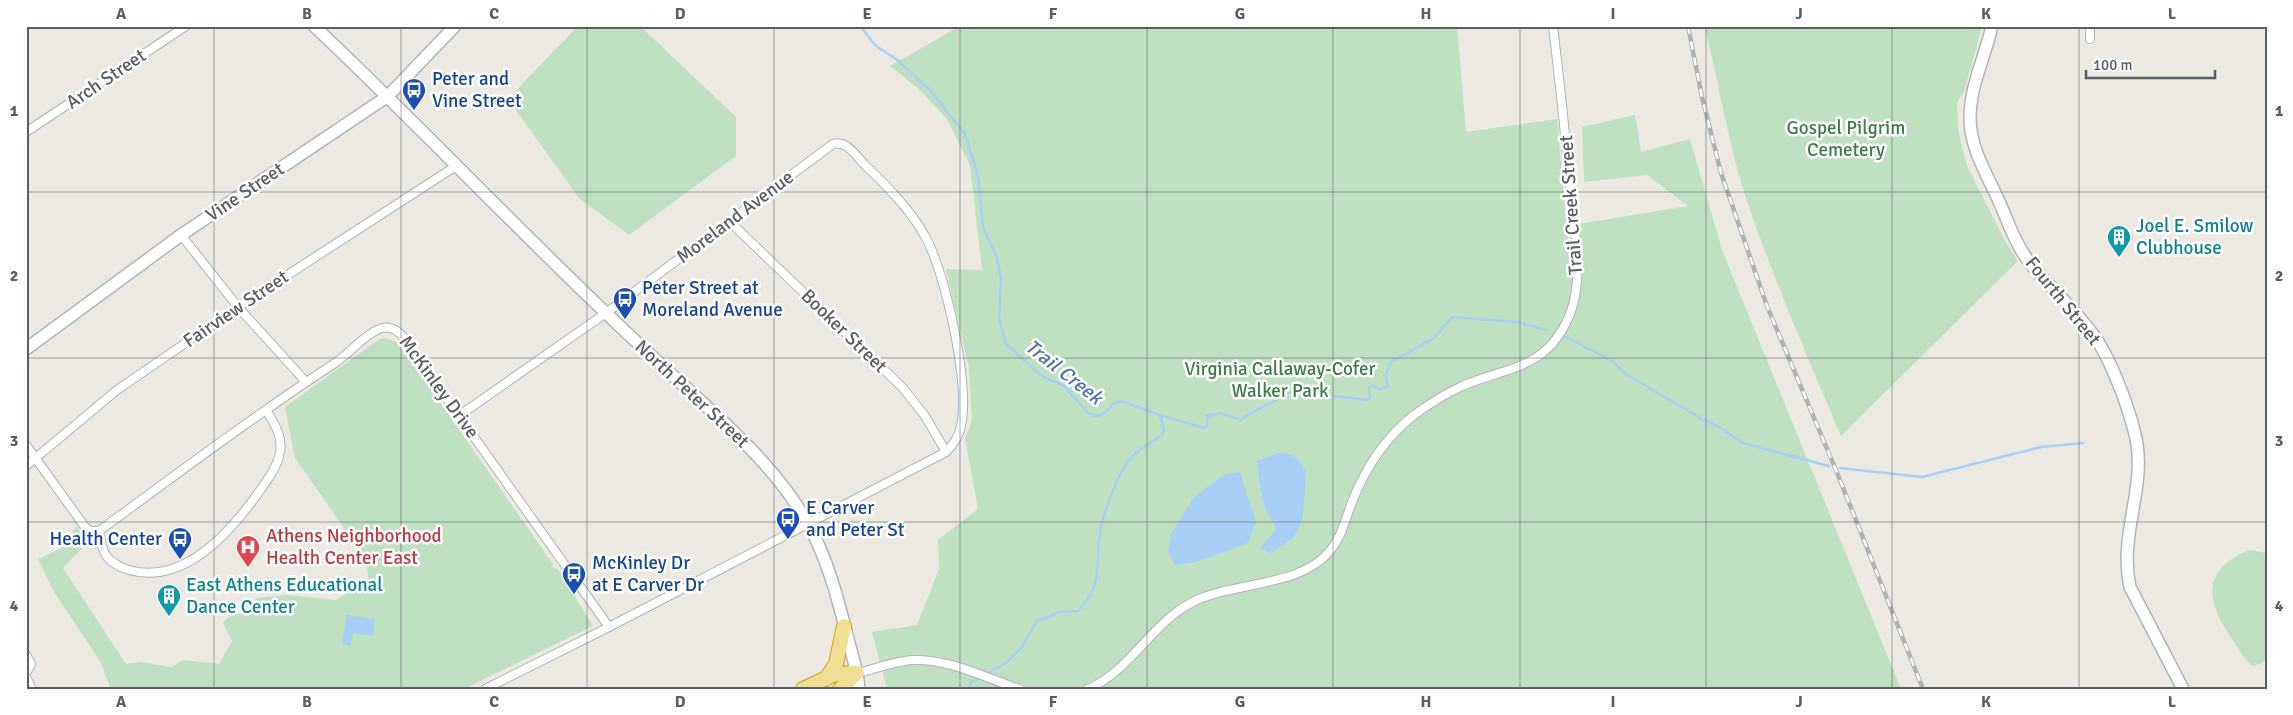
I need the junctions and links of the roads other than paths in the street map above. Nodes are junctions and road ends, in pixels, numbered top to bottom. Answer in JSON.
{"nodes":[{"id":1,"x":186,"y":26,"type":"edge"},
{"id":2,"x":314,"y":26,"type":"edge"},
{"id":3,"x":455,"y":26,"type":"edge"},
{"id":4,"x":1553,"y":26,"type":"edge"},
{"id":5,"x":1992,"y":26,"type":"edge"},
{"id":6,"x":2090,"y":26,"type":"edge"},
{"id":7,"x":2090,"y":39,"type":"dead end"},
{"id":8,"x":388,"y":96,"type":"junction"},
{"id":9,"x":26,"y":132,"type":"edge"},
{"id":10,"x":456,"y":166,"type":"junction"},
{"id":11,"x":729,"y":222,"type":"junction"},
{"id":12,"x":181,"y":235,"type":"junction"},
{"id":13,"x":238,"y":307,"type":"junction"},
{"id":14,"x":606,"y":313,"type":"junction"},
{"id":15,"x":26,"y":349,"type":"edge"},
{"id":16,"x":306,"y":382,"type":"junction"},
{"id":17,"x":266,"y":410,"type":"junction"},
{"id":18,"x":460,"y":415,"type":"junction"},
{"id":19,"x":26,"y":445,"type":"edge"},
{"id":20,"x":946,"y":452,"type":"junction"},
{"id":21,"x":38,"y":459,"type":"junction"},
{"id":22,"x":26,"y":466,"type":"edge"},
{"id":23,"x":807,"y":522,"type":"junction"},
{"id":24,"x":99,"y":531,"type":"junction"},
{"id":25,"x":844,"y":626,"type":"junction"},
{"id":26,"x":609,"y":627,"type":"junction"},
{"id":27,"x":26,"y":655,"type":"edge"},
{"id":28,"x":26,"y":673,"type":"edge"},
{"id":29,"x":857,"y":673,"type":"junction"},
{"id":30,"x":26,"y":677,"type":"edge"},
{"id":31,"x":826,"y":679,"type":"junction"},
{"id":32,"x":1019,"y":688,"type":"edge"},
{"id":33,"x":32,"y":689,"type":"edge"},
{"id":34,"x":485,"y":689,"type":"edge"},
{"id":35,"x":804,"y":689,"type":"edge"},
{"id":36,"x":840,"y":689,"type":"edge"},
{"id":37,"x":859,"y":689,"type":"edge"},
{"id":38,"x":1088,"y":689,"type":"edge"},
{"id":39,"x":2183,"y":689,"type":"edge"}],
"edges":[{"from":1,"to":9,"type":"street","name":"Arch Street"},
{"from":2,"to":8,"type":"street","name":"North Peter Street"},
{"from":3,"to":8,"type":"street","name":"Vine Street"},
{"from":4,"to":38,"type":"street","name":"Trail Creek Street"},
{"from":5,"to":39,"type":"street","name":"Fourth Street"},
{"from":6,"to":7,"type":"street"},
{"from":8,"to":10,"type":"street","name":"North Peter Street"},
{"from":8,"to":12,"type":"street","name":"Vine Street"},
{"from":10,"to":13,"type":"street","name":"Fairview Street"},
{"from":10,"to":14,"type":"street","name":"North Peter Street"},
{"from":11,"to":14,"type":"street","name":"Moreland Avenue"},
{"from":11,"to":20,"type":"street","name":"Booker Street"},
{"from":11,"to":20,"type":"street","name":"Moreland Avenue"},
{"from":12,"to":13,"type":"street"},
{"from":12,"to":15,"type":"street","name":"Vine Street"},
{"from":13,"to":16,"type":"street"},
{"from":13,"to":21,"type":"street","name":"Fairview Street"},
{"from":14,"to":18,"type":"street","name":"Moreland Avenue"},
{"from":14,"to":23,"type":"street","name":"North Peter Street"},
{"from":16,"to":17,"type":"street","name":"McKinley Drive"},
{"from":16,"to":18,"type":"street","name":"McKinley Drive"},
{"from":17,"to":24,"type":"street","name":"McKinley Drive"},
{"from":17,"to":24,"type":"street"},
{"from":18,"to":26,"type":"street","name":"McKinley Drive"},
{"from":19,"to":21,"type":"street"},
{"from":20,"to":23,"type":"street"},
{"from":21,"to":22,"type":"street","name":"Fairview Street"},
{"from":21,"to":24,"type":"street"},
{"from":23,"to":25,"type":"street","name":"North Peter Street"},
{"from":23,"to":26,"type":"street"},
{"from":25,"to":29,"type":"street","name":"North Peter Street"},
{"from":25,"to":31,"type":"highway"},
{"from":26,"to":34,"type":"street"},
{"from":27,"to":28,"type":"street"},
{"from":29,"to":31,"type":"highway"},
{"from":29,"to":32,"type":"street"},
{"from":29,"to":36,"type":"highway"},
{"from":29,"to":37,"type":"street","name":"North Peter Street"},
{"from":30,"to":33,"type":"street"},
{"from":31,"to":35,"type":"highway"}]}
